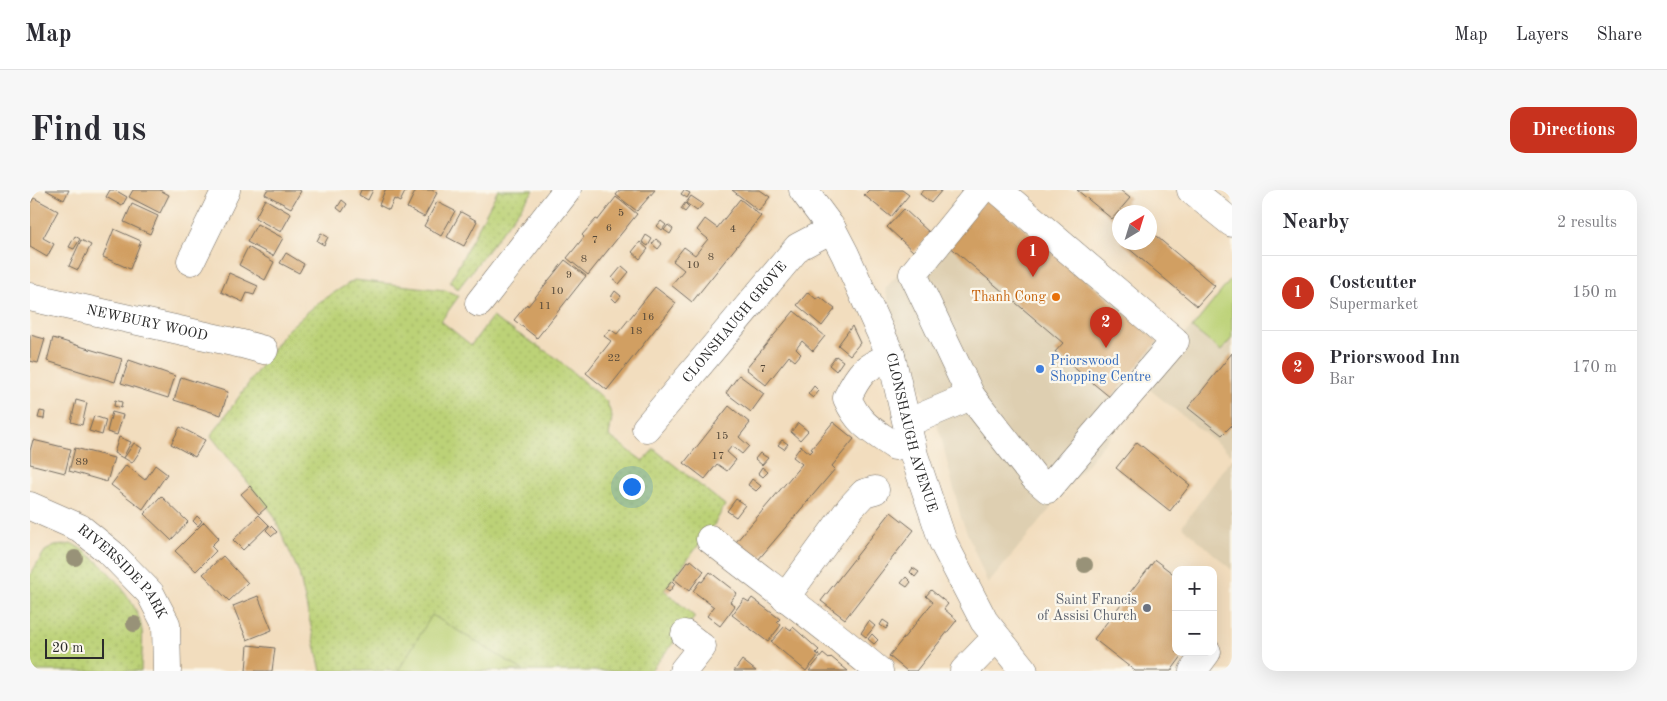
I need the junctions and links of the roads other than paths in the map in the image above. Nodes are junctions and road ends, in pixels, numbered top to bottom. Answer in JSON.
{"nodes":[{"id":1,"x":226,"y":190,"type":"edge"},
{"id":2,"x":567,"y":190,"type":"edge"},
{"id":3,"x":803,"y":190,"type":"edge"},
{"id":4,"x":981,"y":190,"type":"edge"},
{"id":5,"x":998,"y":190,"type":"edge"},
{"id":6,"x":1191,"y":190,"type":"edge"},
{"id":7,"x":1232,"y":223,"type":"edge"},
{"id":8,"x":832,"y":229,"type":"junction"},
{"id":9,"x":191,"y":261,"type":"dead end"},
{"id":10,"x":30,"y":297,"type":"edge"},
{"id":11,"x":479,"y":302,"type":"dead end"},
{"id":12,"x":264,"y":350,"type":"dead end"},
{"id":13,"x":891,"y":356,"type":"junction"},
{"id":14,"x":971,"y":396,"type":"junction"},
{"id":15,"x":646,"y":428,"type":"dead end"},
{"id":16,"x":909,"y":433,"type":"junction"},
{"id":17,"x":875,"y":490,"type":"dead end"},
{"id":18,"x":30,"y":506,"type":"edge"},
{"id":19,"x":710,"y":539,"type":"dead end"},
{"id":20,"x":785,"y":598,"type":"junction"},
{"id":21,"x":685,"y":634,"type":"dead end"},
{"id":22,"x":998,"y":639,"type":"junction"},
{"id":23,"x":1205,"y":656,"type":"edge"},
{"id":24,"x":167,"y":671,"type":"edge"},
{"id":25,"x":684,"y":671,"type":"edge"},
{"id":26,"x":879,"y":671,"type":"edge"},
{"id":27,"x":964,"y":671,"type":"edge"},
{"id":28,"x":1024,"y":671,"type":"edge"},
{"id":29,"x":1193,"y":671,"type":"edge"}],
"edges":[{"from":1,"to":9,"type":"street"},
{"from":2,"to":11,"type":"street"},
{"from":3,"to":8,"type":"street","name":"CLONSHAUGH AVENUE"},
{"from":4,"to":14,"type":"street"},
{"from":5,"to":14,"type":"street"},
{"from":6,"to":7,"type":"street"},
{"from":8,"to":13,"type":"street","name":"CLONSHAUGH AVENUE"},
{"from":8,"to":15,"type":"street","name":"CLONSHAUGH GROVE"},
{"from":10,"to":12,"type":"street","name":"NEWBURY WOOD"},
{"from":13,"to":16,"type":"street","name":"CLONSHAUGH AVENUE"},
{"from":13,"to":16,"type":"street"},
{"from":14,"to":16,"type":"street"},
{"from":16,"to":22,"type":"street","name":"CLONSHAUGH AVENUE"},
{"from":17,"to":20,"type":"street"},
{"from":18,"to":24,"type":"street","name":"RIVERSIDE PARK"},
{"from":19,"to":20,"type":"street"},
{"from":20,"to":26,"type":"street"},
{"from":21,"to":25,"type":"street"},
{"from":22,"to":27,"type":"street"},
{"from":22,"to":28,"type":"street","name":"CLONSHAUGH AVENUE"},
{"from":23,"to":29,"type":"street"}]}
